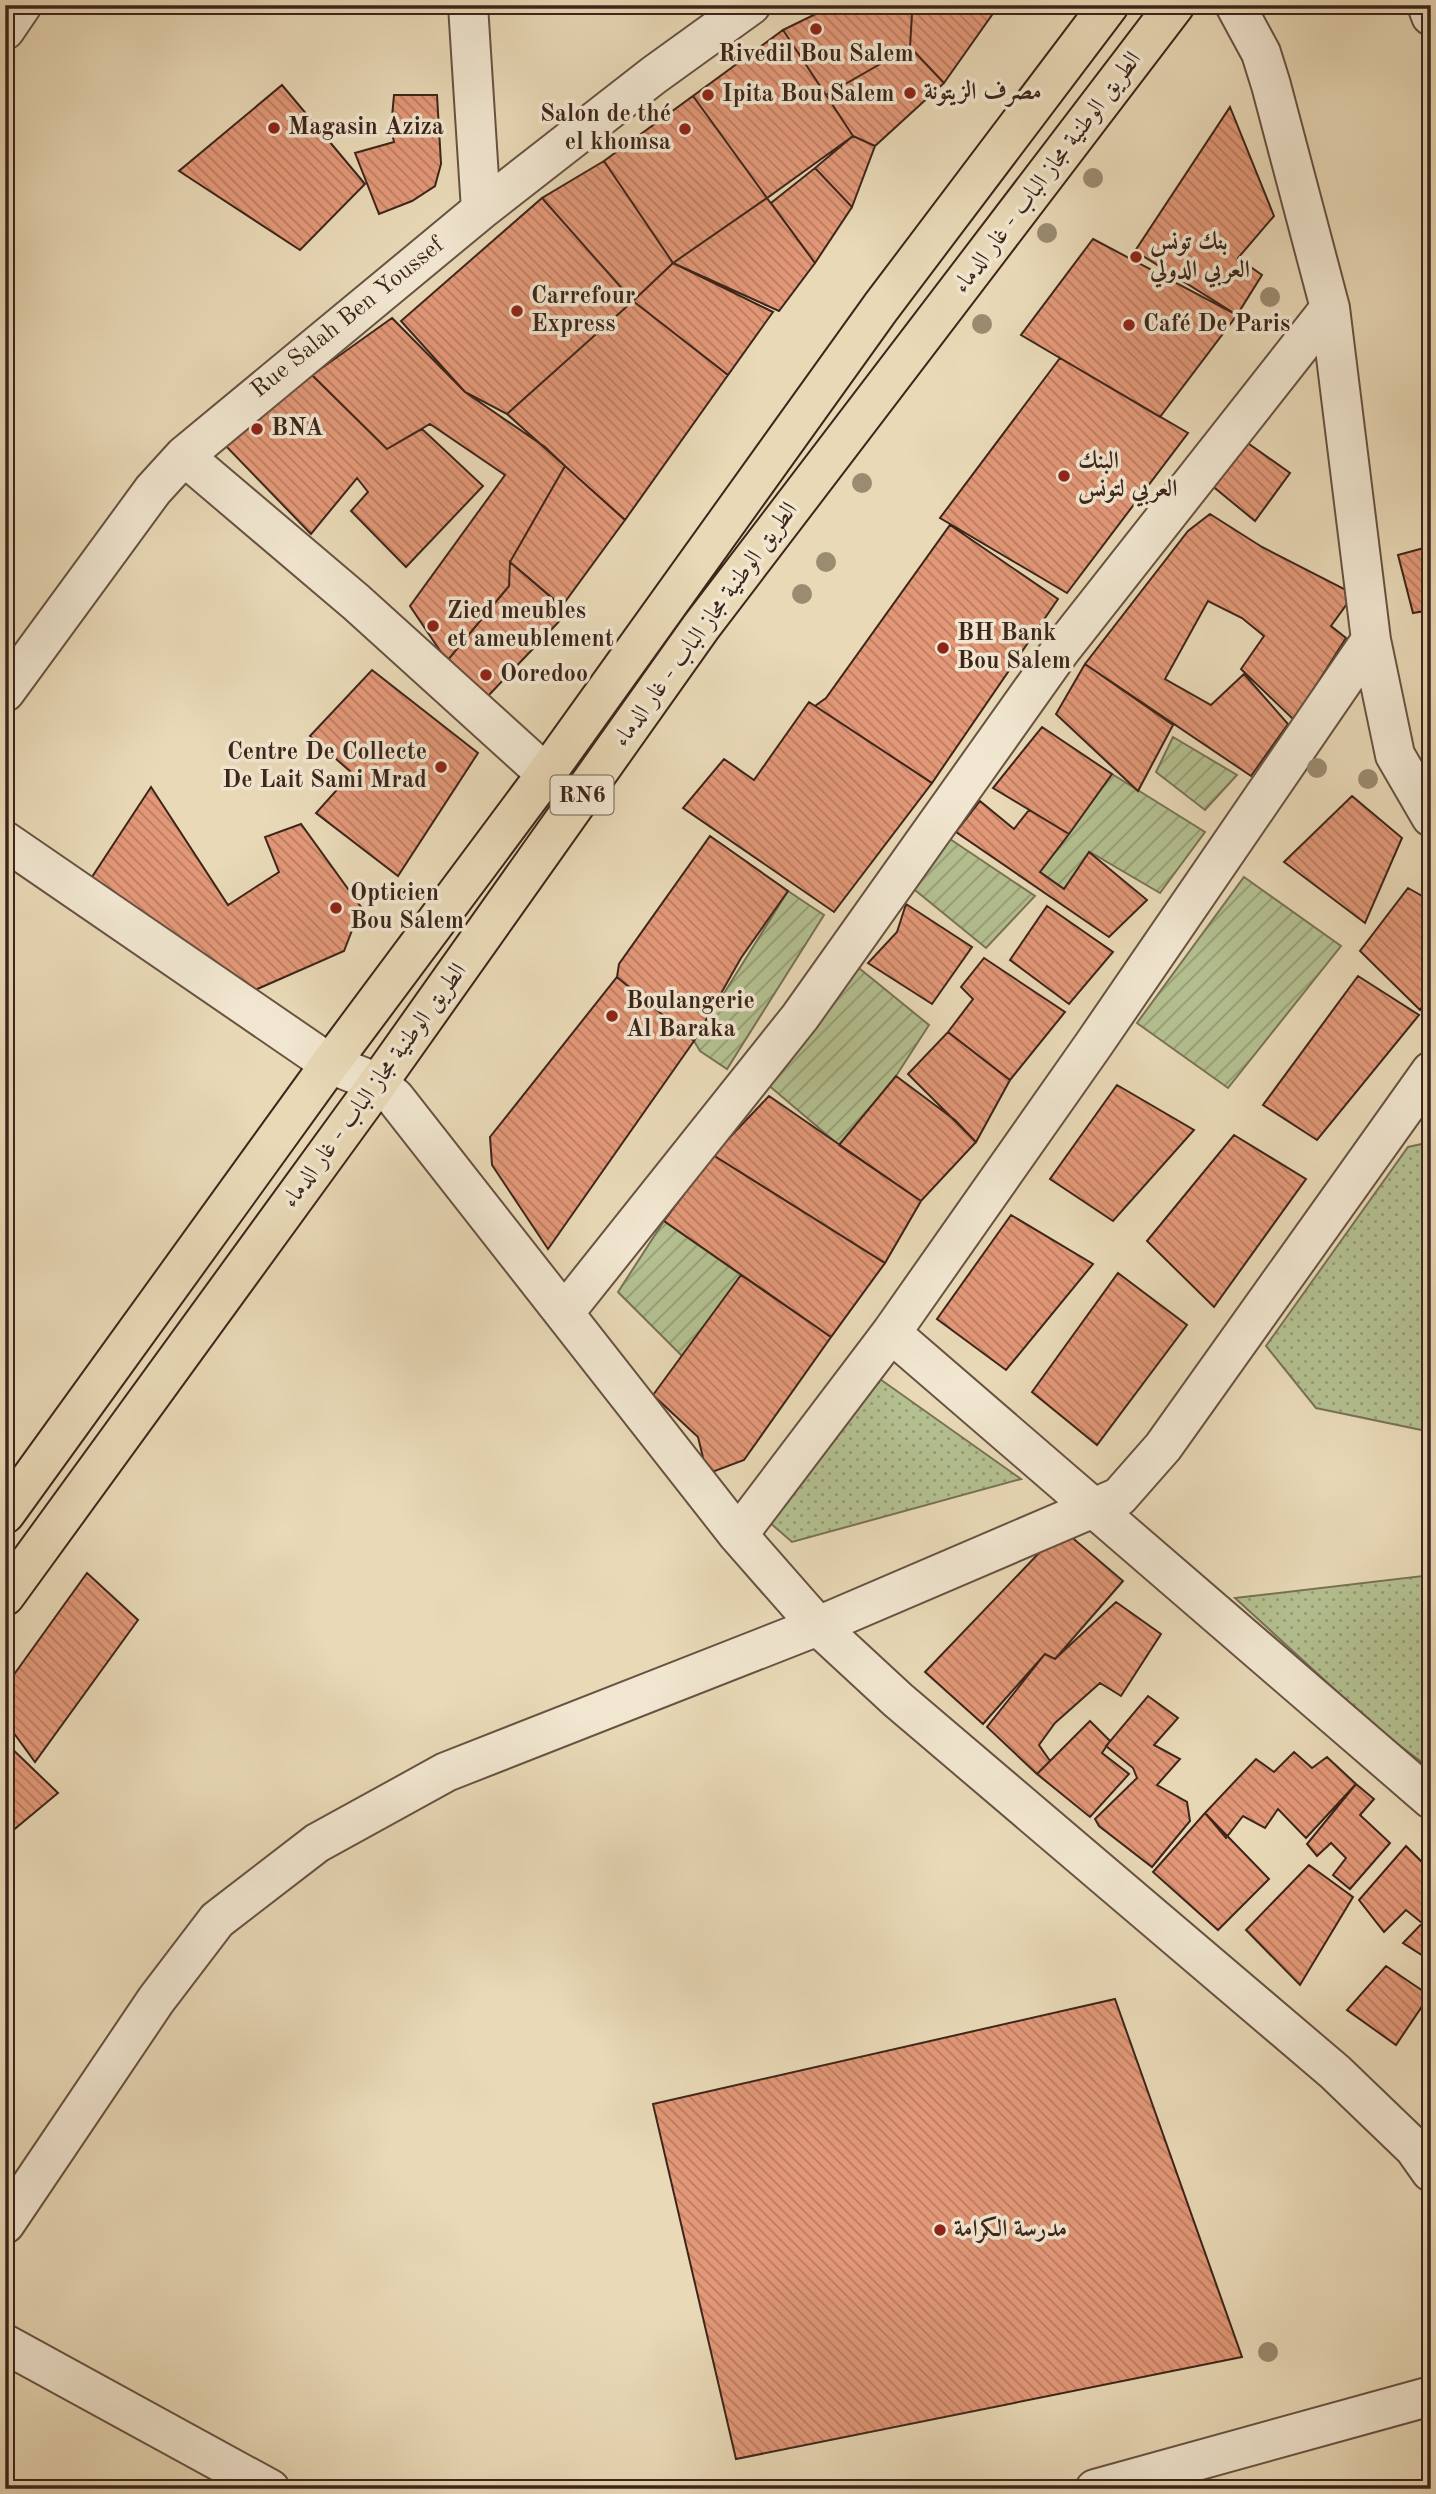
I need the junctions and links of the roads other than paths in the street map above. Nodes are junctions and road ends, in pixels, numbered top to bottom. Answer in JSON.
{"nodes":[{"id":1,"x":22,"y":5,"type":"edge"},
{"id":2,"x":468,"y":5,"type":"edge"},
{"id":3,"x":751,"y":5,"type":"edge"},
{"id":4,"x":1109,"y":5,"type":"edge"},
{"id":5,"x":1175,"y":5,"type":"edge"},
{"id":6,"x":1235,"y":5,"type":"edge"},
{"id":7,"x":1427,"y":5,"type":"edge"},
{"id":8,"x":1431,"y":16,"type":"edge"},
{"id":9,"x":5,"y":30,"type":"edge"},
{"id":10,"x":481,"y":210,"type":"junction"},
{"id":11,"x":881,"y":307,"type":"junction"},
{"id":12,"x":1330,"y":308,"type":"junction"},
{"id":13,"x":921,"y":341,"type":"junction"},
{"id":14,"x":184,"y":456,"type":"junction"},
{"id":15,"x":1371,"y":640,"type":"junction"},
{"id":16,"x":5,"y":692,"type":"edge"},
{"id":17,"x":546,"y":774,"type":"junction"},
{"id":18,"x":1431,"y":817,"type":"edge"},
{"id":19,"x":5,"y":841,"type":"edge"},
{"id":20,"x":331,"y":1064,"type":"junction"},
{"id":21,"x":1431,"y":1071,"type":"edge"},
{"id":22,"x":378,"y":1083,"type":"junction"},
{"id":23,"x":565,"y":1312,"type":"junction"},
{"id":24,"x":891,"y":1333,"type":"junction"},
{"id":25,"x":1096,"y":1508,"type":"junction"},
{"id":26,"x":5,"y":1514,"type":"edge"},
{"id":27,"x":738,"y":1535,"type":"junction"},
{"id":28,"x":5,"y":1596,"type":"edge"},
{"id":29,"x":818,"y":1626,"type":"junction"},
{"id":30,"x":1431,"y":1799,"type":"edge"},
{"id":31,"x":1425,"y":2148,"type":"edge"},
{"id":32,"x":5,"y":2224,"type":"edge"},
{"id":33,"x":5,"y":2344,"type":"edge"},
{"id":34,"x":1431,"y":2396,"type":"edge"},
{"id":35,"x":1152,"y":2482,"type":"edge"},
{"id":36,"x":258,"y":2486,"type":"edge"},
{"id":37,"x":1095,"y":2489,"type":"edge"}],
"edges":[{"from":1,"to":9,"type":"street"},
{"from":2,"to":10,"type":"street"},
{"from":3,"to":10,"type":"street","name":"Rue Salah Ben Youssef"},
{"from":4,"to":11,"type":"main road","name":"الطريق الوطنية مجاز الباب - غار الدماء","number":"RN6"},
{"from":5,"to":13,"type":"main road","name":"الطريق الوطنية مجاز الباب - غار الدماء","number":"RN6"},
{"from":6,"to":12,"type":"street"},
{"from":7,"to":8,"type":"street"},
{"from":10,"to":14,"type":"street","name":"Rue Salah Ben Youssef"},
{"from":11,"to":13,"type":"main road"},
{"from":11,"to":17,"type":"main road","name":"الطريق الوطنية مجاز الباب - غار الدماء","number":"RN6"},
{"from":12,"to":15,"type":"street"},
{"from":12,"to":23,"type":"street"},
{"from":13,"to":22,"type":"main road","name":"الطريق الوطنية مجاز الباب - غار الدماء","number":"RN6"},
{"from":14,"to":16,"type":"street","name":"Rue Salah Ben Youssef"},
{"from":14,"to":17,"type":"street"},
{"from":15,"to":18,"type":"street"},
{"from":15,"to":24,"type":"street"},
{"from":17,"to":20,"type":"main road","name":"الطريق الوطنية مجاز الباب - غار الدماء","number":"RN6"},
{"from":19,"to":20,"type":"street"},
{"from":20,"to":22,"type":"street"},
{"from":20,"to":26,"type":"main road","name":"الطريق الوطنية مجاز الباب - غار الدماء","number":"RN6"},
{"from":21,"to":25,"type":"street"},
{"from":22,"to":23,"type":"street"},
{"from":22,"to":28,"type":"main road","name":"الطريق الوطنية مجاز الباب - غار الدماء","number":"RN6"},
{"from":23,"to":27,"type":"street"},
{"from":24,"to":25,"type":"street"},
{"from":24,"to":27,"type":"street"},
{"from":25,"to":29,"type":"street"},
{"from":25,"to":30,"type":"street"},
{"from":27,"to":29,"type":"street"},
{"from":29,"to":31,"type":"street"},
{"from":29,"to":32,"type":"street"},
{"from":33,"to":36,"type":"street"},
{"from":34,"to":35,"type":"street"},
{"from":35,"to":37,"type":"street"}]}
